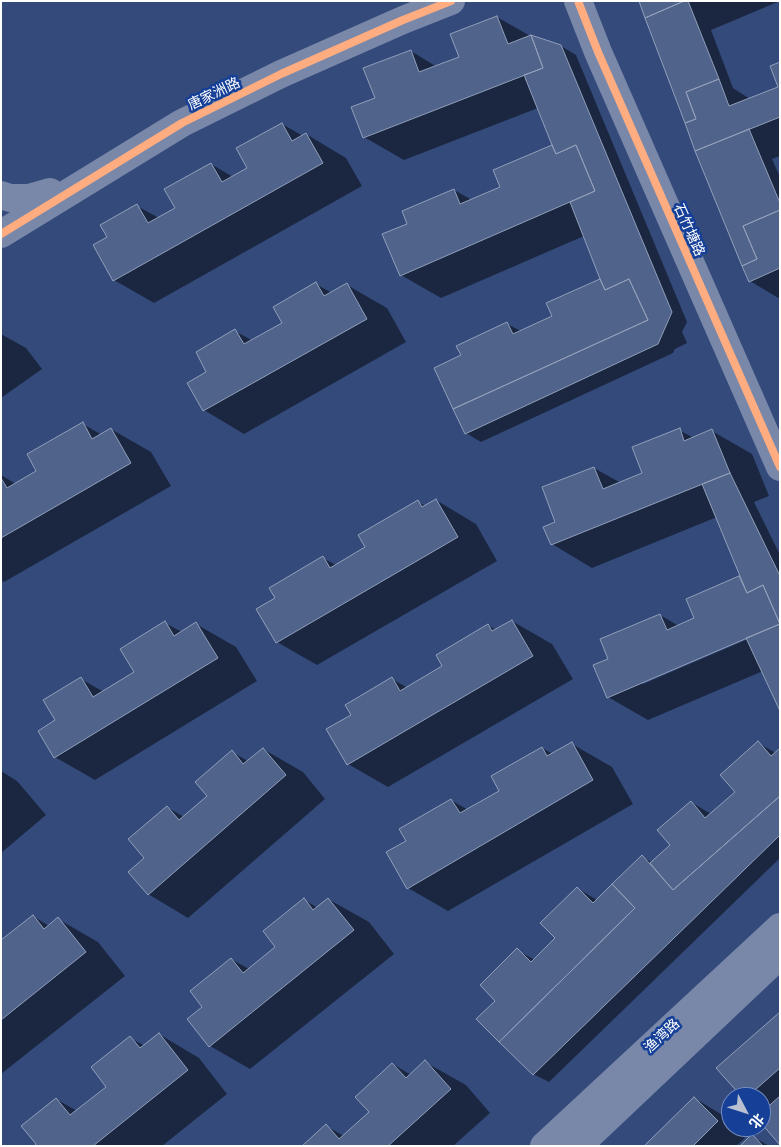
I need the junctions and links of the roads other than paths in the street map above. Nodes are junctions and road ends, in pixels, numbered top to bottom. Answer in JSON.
{"nodes":[{"id":1,"x":420,"y":1,"type":"edge"},
{"id":2,"x":451,"y":1,"type":"edge"},
{"id":3,"x":578,"y":1,"type":"edge"},
{"id":4,"x":588,"y":1,"type":"edge"},
{"id":5,"x":3,"y":218,"type":"edge"},
{"id":6,"x":780,"y":443,"type":"edge"},
{"id":7,"x":780,"y":467,"type":"edge"},
{"id":8,"x":780,"y":927,"type":"edge"},
{"id":9,"x":780,"y":955,"type":"edge"},
{"id":10,"x":544,"y":1146,"type":"edge"},
{"id":11,"x":578,"y":1146,"type":"edge"}],
"edges":[{"from":1,"to":5,"type":"street","name":"唐家洲路"},
{"from":2,"to":5,"type":"street","name":"唐家洲路"},
{"from":3,"to":7,"type":"street","name":"石竹塘路"},
{"from":4,"to":6,"type":"street","name":"石竹塘路"},
{"from":8,"to":10,"type":"street","name":"渔湾路"},
{"from":9,"to":11,"type":"street","name":"渔湾路"}]}
